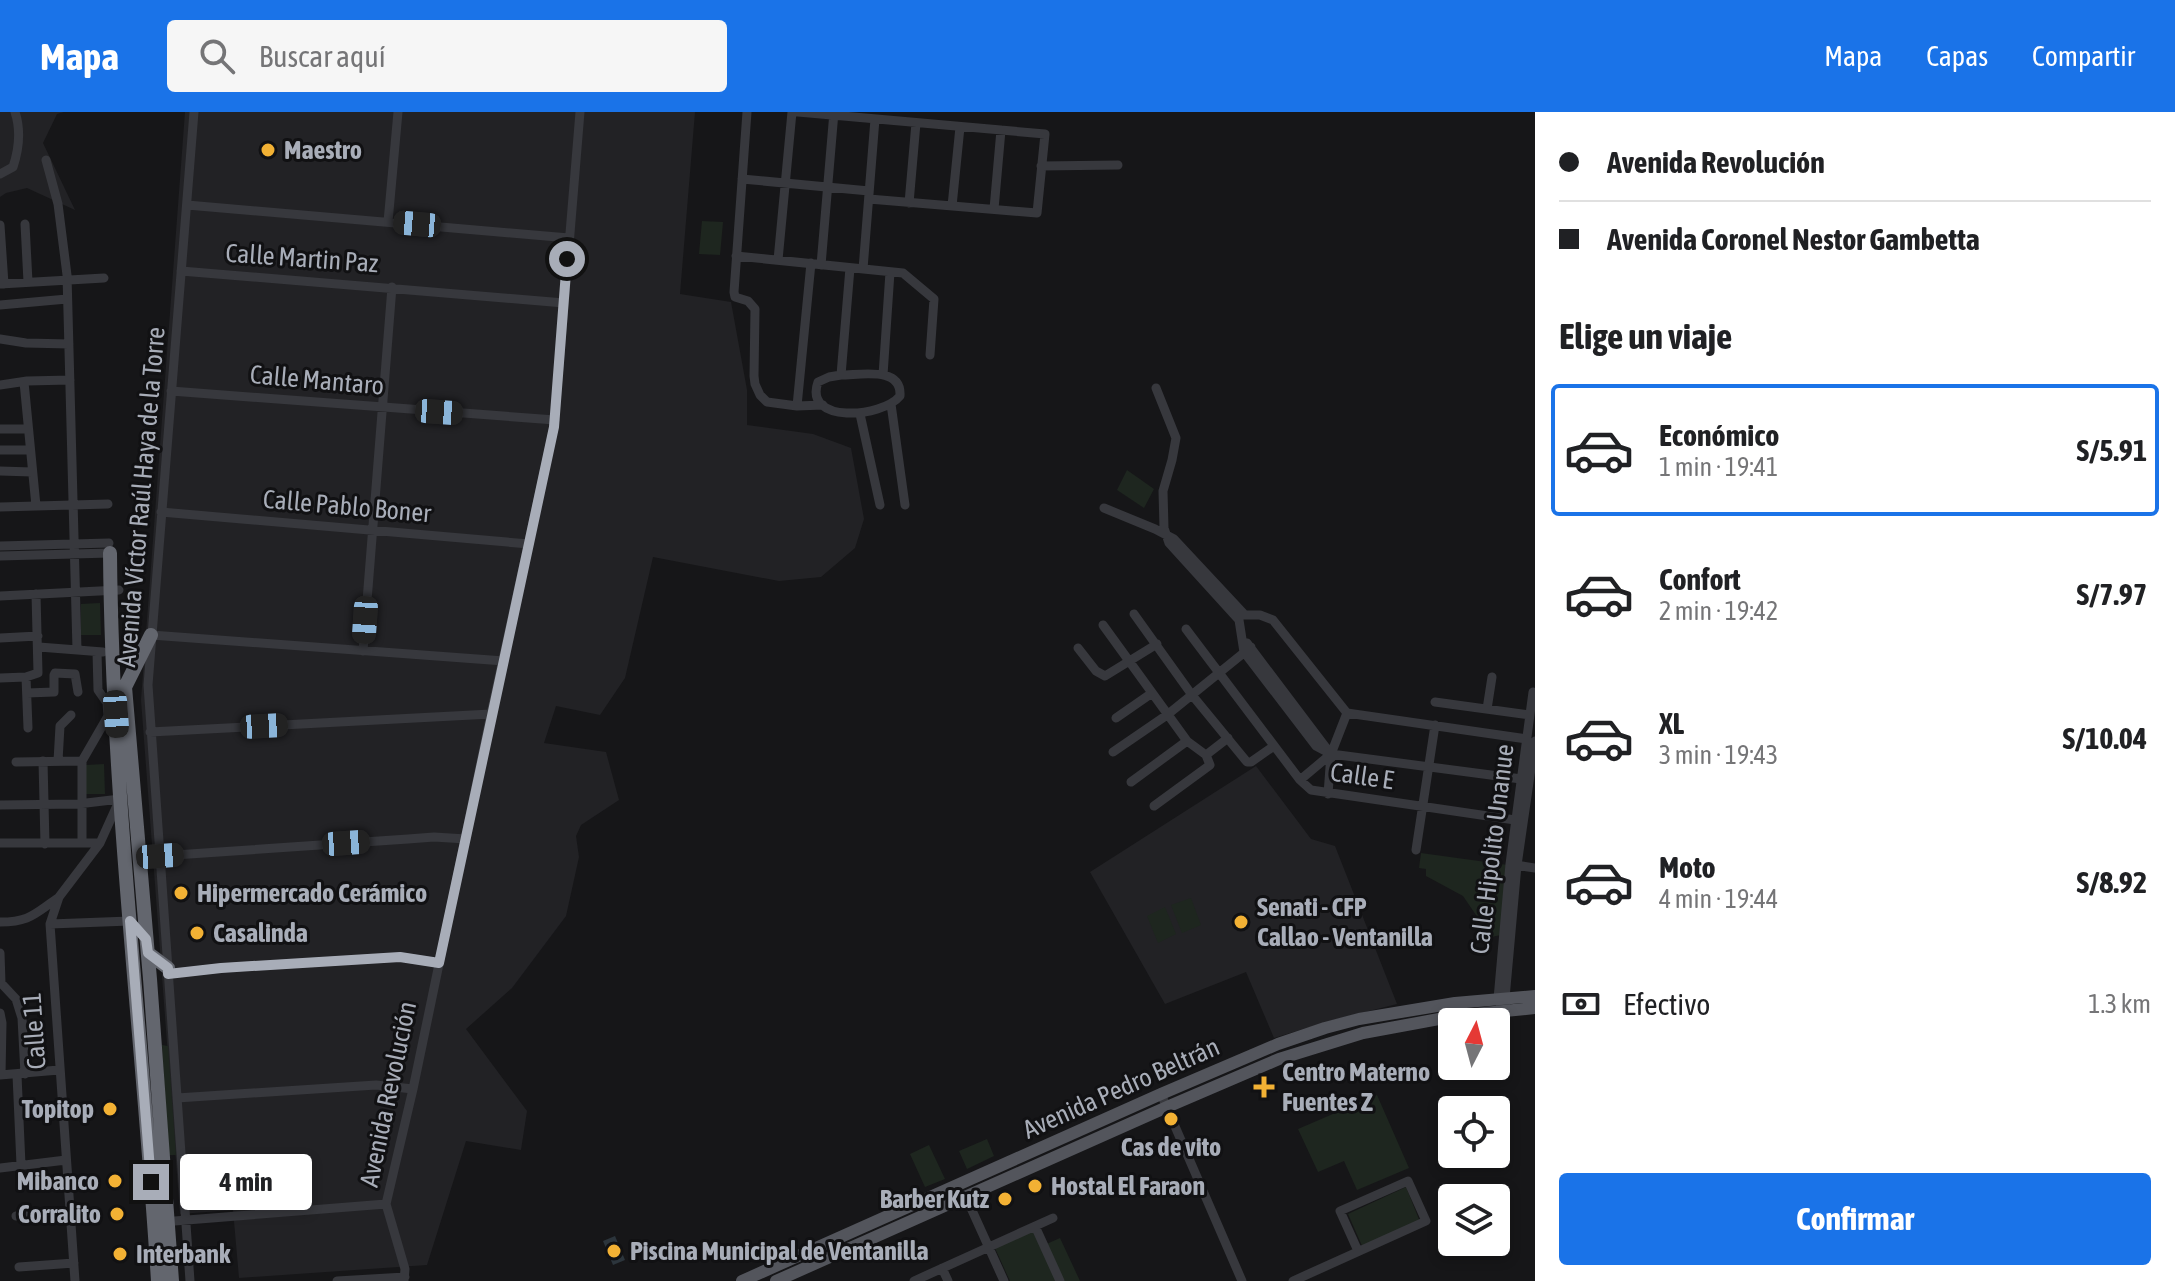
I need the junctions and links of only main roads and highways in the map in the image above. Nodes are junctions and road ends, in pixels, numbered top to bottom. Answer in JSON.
{"nodes":[{"id":1,"x":110,"y":548,"type":"road end"},
{"id":2,"x":151,"y":635,"type":"road end"},
{"id":3,"x":126,"y":774,"type":"junction"},
{"id":4,"x":129,"y":804,"type":"junction"},
{"id":5,"x":147,"y":946,"type":"junction"},
{"id":6,"x":168,"y":971,"type":"road end"},
{"id":7,"x":1535,"y":996,"type":"edge"},
{"id":8,"x":1504,"y":1004,"type":"junction"},
{"id":9,"x":1535,"y":1008,"type":"edge"},
{"id":10,"x":1164,"y":1100,"type":"junction"},
{"id":11,"x":880,"y":1219,"type":"junction"},
{"id":12,"x":161,"y":1222,"type":"junction"},
{"id":13,"x":886,"y":1232,"type":"junction"},
{"id":14,"x":158,"y":1281,"type":"edge"},
{"id":15,"x":172,"y":1281,"type":"edge"},
{"id":16,"x":742,"y":1281,"type":"edge"},
{"id":17,"x":777,"y":1281,"type":"edge"}],
"edges":[{"from":1,"to":3,"type":"highway"},
{"from":2,"to":3,"type":"highway"},
{"from":3,"to":4,"type":"highway"},
{"from":4,"to":5,"type":"highway"},
{"from":4,"to":12,"type":"highway"},
{"from":5,"to":6,"type":"highway"},
{"from":5,"to":12,"type":"highway"},
{"from":7,"to":8,"type":"main road","name":"Avenida Pedro Beltrán"},
{"from":8,"to":9,"type":"main road","name":"Avenida Pedro Beltrán"},
{"from":8,"to":10,"type":"main road","name":"Avenida Pedro Beltrán"},
{"from":10,"to":11,"type":"main road","name":"Avenida Pedro Beltrán"},
{"from":10,"to":13,"type":"main road","name":"Avenida Pedro Beltrán"},
{"from":11,"to":13,"type":"main road"},
{"from":11,"to":16,"type":"main road","name":"Avenida Pedro Beltrán"},
{"from":12,"to":14,"type":"highway"},
{"from":12,"to":15,"type":"highway"},
{"from":13,"to":17,"type":"main road","name":"Avenida Pedro Beltrán"}]}
